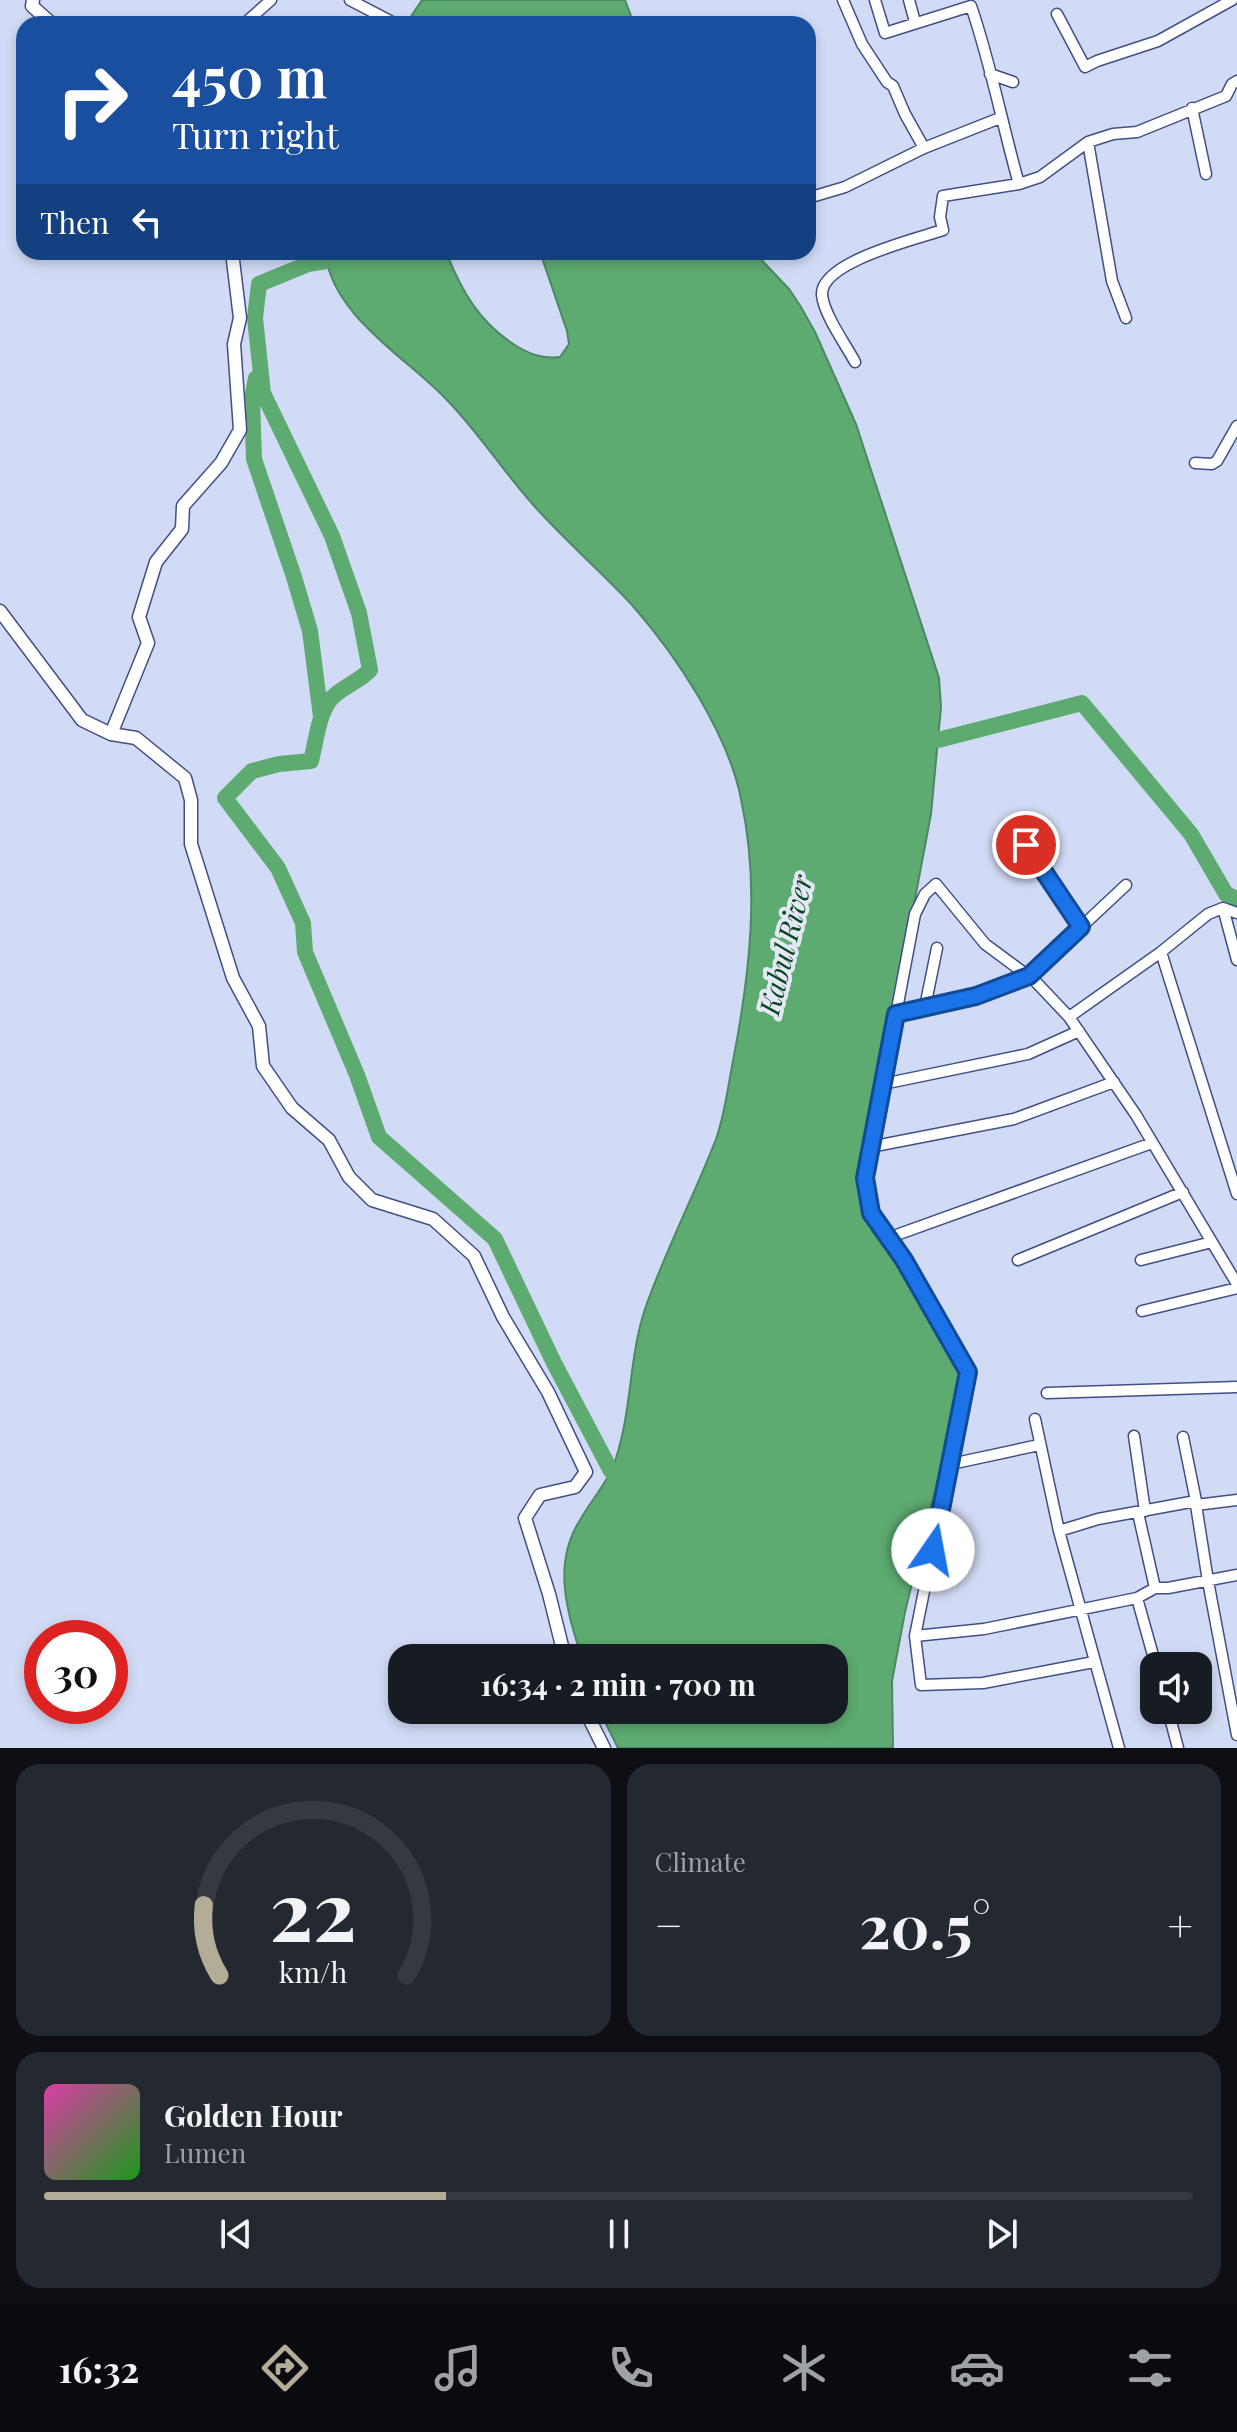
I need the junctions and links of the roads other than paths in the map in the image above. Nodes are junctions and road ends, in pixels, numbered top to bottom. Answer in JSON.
{"nodes":[{"id":1,"x":33,"y":0,"type":"edge"},
{"id":2,"x":271,"y":0,"type":"edge"},
{"id":3,"x":350,"y":0,"type":"edge"},
{"id":4,"x":843,"y":0,"type":"edge"},
{"id":5,"x":875,"y":0,"type":"edge"},
{"id":6,"x":909,"y":0,"type":"edge"},
{"id":7,"x":1232,"y":0,"type":"edge"},
{"id":8,"x":971,"y":3,"type":"edge"},
{"id":9,"x":1057,"y":14,"type":"dead end"},
{"id":10,"x":43,"y":16,"type":"edge"},
{"id":11,"x":253,"y":16,"type":"edge"},
{"id":12,"x":381,"y":16,"type":"edge"},
{"id":13,"x":915,"y":22,"type":"junction"},
{"id":14,"x":990,"y":74,"type":"junction"},
{"id":15,"x":1237,"y":81,"type":"edge"},
{"id":16,"x":1013,"y":82,"type":"dead end"},
{"id":17,"x":1192,"y":108,"type":"junction"},
{"id":18,"x":1000,"y":118,"type":"junction"},
{"id":19,"x":1088,"y":142,"type":"junction"},
{"id":20,"x":924,"y":148,"type":"junction"},
{"id":21,"x":1206,"y":174,"type":"dead end"},
{"id":22,"x":1019,"y":184,"type":"junction"},
{"id":23,"x":816,"y":196,"type":"edge"},
{"id":24,"x":233,"y":260,"type":"edge"},
{"id":25,"x":1126,"y":318,"type":"dead end"},
{"id":26,"x":855,"y":362,"type":"dead end"},
{"id":27,"x":1237,"y":426,"type":"edge"},
{"id":28,"x":1195,"y":463,"type":"dead end"},
{"id":29,"x":0,"y":611,"type":"edge"},
{"id":30,"x":111,"y":734,"type":"junction"},
{"id":31,"x":1017,"y":832,"type":"dead end"},
{"id":32,"x":1126,"y":885,"type":"dead end"},
{"id":33,"x":1223,"y":908,"type":"junction"},
{"id":34,"x":1237,"y":913,"type":"edge"},
{"id":35,"x":1081,"y":927,"type":"junction"},
{"id":36,"x":937,"y":948,"type":"dead end"},
{"id":37,"x":1161,"y":952,"type":"junction"},
{"id":38,"x":1237,"y":960,"type":"edge"},
{"id":39,"x":1029,"y":976,"type":"junction"},
{"id":40,"x":925,"y":1007,"type":"junction"},
{"id":41,"x":896,"y":1014,"type":"junction"},
{"id":42,"x":1069,"y":1017,"type":"junction"},
{"id":43,"x":1079,"y":1031,"type":"junction"},
{"id":44,"x":1114,"y":1082,"type":"junction"},
{"id":45,"x":883,"y":1084,"type":"junction"},
{"id":46,"x":1152,"y":1143,"type":"junction"},
{"id":47,"x":870,"y":1147,"type":"junction"},
{"id":48,"x":1183,"y":1192,"type":"junction"},
{"id":49,"x":1237,"y":1194,"type":"edge"},
{"id":50,"x":888,"y":1238,"type":"junction"},
{"id":51,"x":1212,"y":1242,"type":"junction"},
{"id":52,"x":1018,"y":1260,"type":"dead end"},
{"id":53,"x":1141,"y":1260,"type":"dead end"},
{"id":54,"x":1237,"y":1286,"type":"edge"},
{"id":55,"x":1142,"y":1311,"type":"dead end"},
{"id":56,"x":1237,"y":1387,"type":"edge"},
{"id":57,"x":1047,"y":1393,"type":"dead end"},
{"id":58,"x":1035,"y":1419,"type":"dead end"},
{"id":59,"x":1134,"y":1436,"type":"dead end"},
{"id":60,"x":1183,"y":1437,"type":"dead end"},
{"id":61,"x":1039,"y":1445,"type":"junction"},
{"id":62,"x":951,"y":1464,"type":"junction"},
{"id":63,"x":1237,"y":1500,"type":"edge"},
{"id":64,"x":1196,"y":1503,"type":"junction"},
{"id":65,"x":1141,"y":1512,"type":"junction"},
{"id":66,"x":1059,"y":1531,"type":"junction"},
{"id":67,"x":1237,"y":1575,"type":"edge"},
{"id":68,"x":1208,"y":1581,"type":"junction"},
{"id":69,"x":1155,"y":1588,"type":"junction"},
{"id":70,"x":1137,"y":1598,"type":"junction"},
{"id":71,"x":1079,"y":1609,"type":"junction"},
{"id":72,"x":915,"y":1636,"type":"junction"},
{"id":73,"x":562,"y":1644,"type":"edge"},
{"id":74,"x":1152,"y":1652,"type":"edge"},
{"id":75,"x":1094,"y":1662,"type":"junction"},
{"id":76,"x":592,"y":1724,"type":"edge"},
{"id":77,"x":1172,"y":1724,"type":"edge"},
{"id":78,"x":1237,"y":1735,"type":"edge"},
{"id":79,"x":604,"y":1748,"type":"edge"},
{"id":80,"x":1119,"y":1748,"type":"edge"},
{"id":81,"x":1178,"y":1748,"type":"edge"}],
"edges":[{"from":1,"to":10,"type":"street"},
{"from":2,"to":11,"type":"street"},
{"from":3,"to":12,"type":"street"},
{"from":4,"to":20,"type":"street"},
{"from":5,"to":13,"type":"street"},
{"from":6,"to":13,"type":"street"},
{"from":7,"to":9,"type":"street"},
{"from":8,"to":13,"type":"street"},
{"from":8,"to":14,"type":"street"},
{"from":14,"to":16,"type":"street"},
{"from":14,"to":18,"type":"street"},
{"from":15,"to":17,"type":"street"},
{"from":17,"to":19,"type":"street"},
{"from":17,"to":21,"type":"street"},
{"from":18,"to":20,"type":"street"},
{"from":18,"to":22,"type":"street"},
{"from":19,"to":22,"type":"street"},
{"from":19,"to":25,"type":"street"},
{"from":20,"to":23,"type":"street"},
{"from":22,"to":26,"type":"street"},
{"from":24,"to":30,"type":"street"},
{"from":27,"to":28,"type":"street"},
{"from":29,"to":30,"type":"street"},
{"from":30,"to":73,"type":"street"},
{"from":31,"to":35,"type":"street"},
{"from":32,"to":35,"type":"street"},
{"from":33,"to":34,"type":"street"},
{"from":33,"to":37,"type":"street"},
{"from":33,"to":38,"type":"street"},
{"from":35,"to":39,"type":"street"},
{"from":36,"to":40,"type":"street"},
{"from":37,"to":42,"type":"street"},
{"from":37,"to":49,"type":"street"},
{"from":39,"to":40,"type":"street"},
{"from":39,"to":41,"type":"street"},
{"from":39,"to":42,"type":"street"},
{"from":40,"to":41,"type":"street"},
{"from":41,"to":45,"type":"street"},
{"from":42,"to":43,"type":"street"},
{"from":43,"to":44,"type":"street"},
{"from":43,"to":45,"type":"street"},
{"from":44,"to":46,"type":"street"},
{"from":44,"to":47,"type":"street"},
{"from":45,"to":47,"type":"street"},
{"from":46,"to":48,"type":"street"},
{"from":46,"to":50,"type":"street"},
{"from":47,"to":50,"type":"street"},
{"from":48,"to":51,"type":"street"},
{"from":48,"to":52,"type":"street"},
{"from":50,"to":62,"type":"street"},
{"from":51,"to":53,"type":"street"},
{"from":51,"to":54,"type":"street"},
{"from":54,"to":55,"type":"street"},
{"from":56,"to":57,"type":"street"},
{"from":58,"to":61,"type":"street"},
{"from":59,"to":65,"type":"street"},
{"from":60,"to":64,"type":"street"},
{"from":61,"to":62,"type":"street"},
{"from":61,"to":66,"type":"street"},
{"from":62,"to":72,"type":"street"},
{"from":63,"to":64,"type":"street"},
{"from":64,"to":65,"type":"street"},
{"from":64,"to":68,"type":"street"},
{"from":65,"to":66,"type":"street"},
{"from":65,"to":69,"type":"street"},
{"from":66,"to":71,"type":"street"},
{"from":67,"to":68,"type":"street"},
{"from":68,"to":69,"type":"street"},
{"from":68,"to":78,"type":"street"},
{"from":69,"to":70,"type":"street"},
{"from":70,"to":71,"type":"street"},
{"from":70,"to":74,"type":"street"},
{"from":71,"to":72,"type":"street"},
{"from":71,"to":75,"type":"street"},
{"from":72,"to":75,"type":"street"},
{"from":75,"to":80,"type":"street"},
{"from":76,"to":79,"type":"street"},
{"from":77,"to":81,"type":"street"}]}
